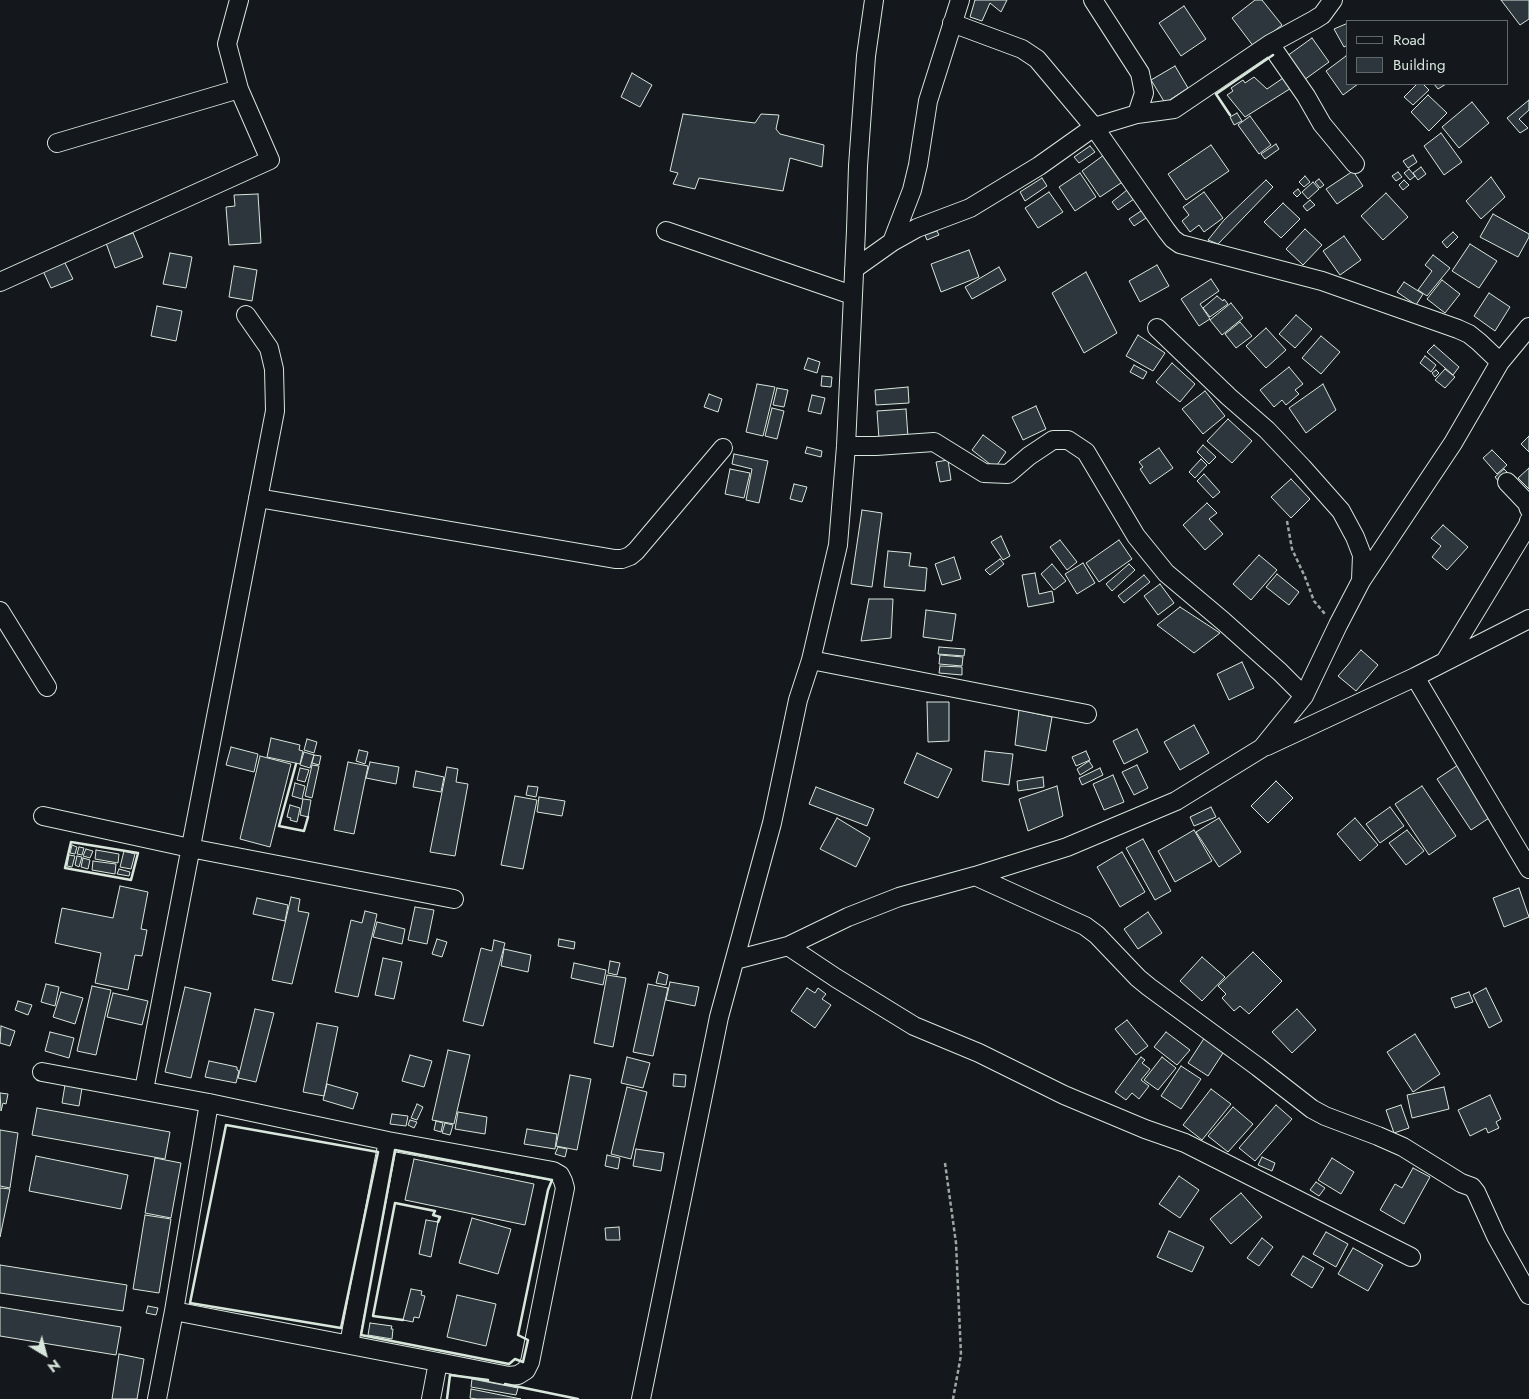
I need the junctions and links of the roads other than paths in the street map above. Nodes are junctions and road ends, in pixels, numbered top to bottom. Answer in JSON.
{"nodes":[{"id":1,"x":239,"y":0,"type":"edge"},
{"id":2,"x":874,"y":0,"type":"edge"},
{"id":3,"x":960,"y":0,"type":"edge"},
{"id":4,"x":1093,"y":0,"type":"edge"},
{"id":5,"x":1334,"y":0,"type":"edge"},
{"id":6,"x":952,"y":23,"type":"junction"},
{"id":7,"x":1270,"y":44,"type":"junction"},
{"id":8,"x":239,"y":89,"type":"junction"},
{"id":9,"x":1137,"y":114,"type":"junction"},
{"id":10,"x":1094,"y":127,"type":"junction"},
{"id":11,"x":57,"y":143,"type":"dead end"},
{"id":12,"x":1355,"y":164,"type":"dead end"},
{"id":13,"x":666,"y":231,"type":"dead end"},
{"id":14,"x":892,"y":242,"type":"junction"},
{"id":15,"x":854,"y":269,"type":"junction"},
{"id":16,"x":0,"y":282,"type":"edge"},
{"id":17,"x":852,"y":295,"type":"junction"},
{"id":18,"x":246,"y":314,"type":"dead end"},
{"id":19,"x":1529,"y":327,"type":"edge"},
{"id":20,"x":1157,"y":328,"type":"dead end"},
{"id":21,"x":1500,"y":362,"type":"junction"},
{"id":22,"x":846,"y":446,"type":"junction"},
{"id":23,"x":723,"y":448,"type":"dead end"},
{"id":24,"x":1507,"y":482,"type":"dead end"},
{"id":25,"x":258,"y":498,"type":"junction"},
{"id":26,"x":1529,"y":509,"type":"edge"},
{"id":27,"x":1529,"y":521,"type":"edge"},
{"id":28,"x":1361,"y":581,"type":"junction"},
{"id":29,"x":0,"y":611,"type":"edge"},
{"id":30,"x":1529,"y":619,"type":"edge"},
{"id":31,"x":6,"y":630,"type":"edge"},
{"id":32,"x":811,"y":660,"type":"junction"},
{"id":33,"x":1446,"y":661,"type":"junction"},
{"id":34,"x":1415,"y":677,"type":"junction"},
{"id":35,"x":47,"y":687,"type":"dead end"},
{"id":36,"x":1304,"y":696,"type":"junction"},
{"id":37,"x":1087,"y":714,"type":"dead end"},
{"id":38,"x":1262,"y":748,"type":"junction"},
{"id":39,"x":43,"y":816,"type":"dead end"},
{"id":40,"x":190,"y":848,"type":"junction"},
{"id":41,"x":1529,"y":869,"type":"edge"},
{"id":42,"x":974,"y":876,"type":"junction"},
{"id":43,"x":454,"y":898,"type":"dead end"},
{"id":44,"x":788,"y":946,"type":"junction"},
{"id":45,"x":736,"y":960,"type":"junction"},
{"id":46,"x":42,"y":1072,"type":"dead end"},
{"id":47,"x":144,"y":1090,"type":"junction"},
{"id":48,"x":209,"y":1103,"type":"junction"},
{"id":49,"x":388,"y":1141,"type":"junction"},
{"id":50,"x":1411,"y":1257,"type":"dead end"},
{"id":51,"x":1529,"y":1294,"type":"edge"},
{"id":52,"x":174,"y":1311,"type":"junction"},
{"id":53,"x":349,"y":1344,"type":"junction"},
{"id":54,"x":438,"y":1362,"type":"junction"},
{"id":55,"x":157,"y":1399,"type":"edge"},
{"id":56,"x":431,"y":1399,"type":"edge"},
{"id":57,"x":641,"y":1399,"type":"edge"}],
"edges":[{"from":1,"to":8,"type":"street"},
{"from":2,"to":15,"type":"street"},
{"from":3,"to":6,"type":"street"},
{"from":4,"to":9,"type":"street"},
{"from":5,"to":7,"type":"street"},
{"from":6,"to":10,"type":"street"},
{"from":6,"to":14,"type":"street"},
{"from":7,"to":9,"type":"street"},
{"from":7,"to":12,"type":"street"},
{"from":8,"to":11,"type":"street"},
{"from":8,"to":16,"type":"street"},
{"from":9,"to":10,"type":"street"},
{"from":10,"to":14,"type":"street"},
{"from":10,"to":21,"type":"street"},
{"from":13,"to":17,"type":"street"},
{"from":14,"to":15,"type":"street"},
{"from":15,"to":17,"type":"street"},
{"from":17,"to":22,"type":"street"},
{"from":18,"to":25,"type":"street"},
{"from":19,"to":21,"type":"street"},
{"from":20,"to":28,"type":"street"},
{"from":21,"to":28,"type":"street"},
{"from":22,"to":32,"type":"street"},
{"from":22,"to":36,"type":"street"},
{"from":23,"to":25,"type":"street"},
{"from":24,"to":26,"type":"street"},
{"from":25,"to":40,"type":"street"},
{"from":27,"to":33,"type":"street"},
{"from":28,"to":36,"type":"street"},
{"from":29,"to":31,"type":"street"},
{"from":30,"to":33,"type":"street"},
{"from":31,"to":35,"type":"street"},
{"from":32,"to":37,"type":"street"},
{"from":32,"to":45,"type":"street"},
{"from":33,"to":34,"type":"street"},
{"from":34,"to":38,"type":"street"},
{"from":34,"to":41,"type":"street"},
{"from":36,"to":38,"type":"street"},
{"from":38,"to":42,"type":"street"},
{"from":39,"to":40,"type":"street"},
{"from":40,"to":43,"type":"street"},
{"from":40,"to":47,"type":"street"},
{"from":42,"to":44,"type":"street"},
{"from":42,"to":51,"type":"street"},
{"from":44,"to":45,"type":"street"},
{"from":44,"to":50,"type":"street"},
{"from":45,"to":57,"type":"street"},
{"from":46,"to":47,"type":"street"},
{"from":47,"to":48,"type":"street"},
{"from":48,"to":49,"type":"street"},
{"from":48,"to":52,"type":"street"},
{"from":49,"to":53,"type":"street"},
{"from":49,"to":54,"type":"street"},
{"from":52,"to":53,"type":"street"},
{"from":52,"to":55,"type":"street"},
{"from":53,"to":54,"type":"street"},
{"from":54,"to":56,"type":"street"}]}
